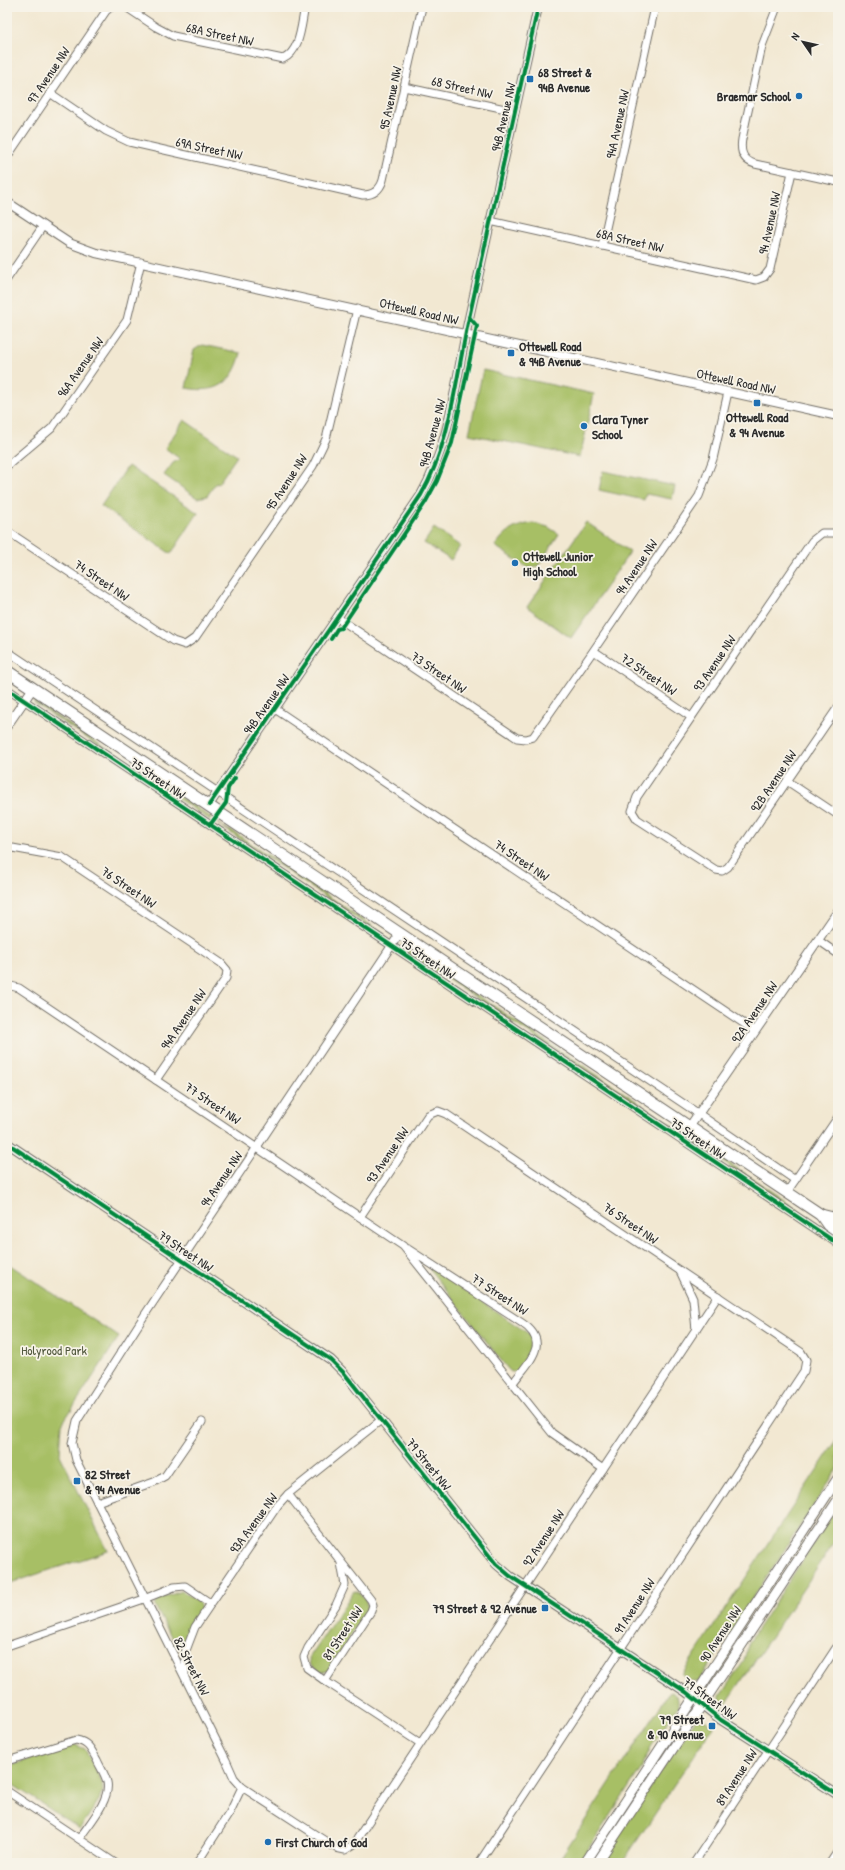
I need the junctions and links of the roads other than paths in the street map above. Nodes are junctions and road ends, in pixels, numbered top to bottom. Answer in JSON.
{"nodes":[{"id":1,"x":111,"y":7,"type":"edge"},
{"id":2,"x":126,"y":7,"type":"edge"},
{"id":3,"x":305,"y":7,"type":"edge"},
{"id":4,"x":422,"y":7,"type":"edge"},
{"id":5,"x":538,"y":7,"type":"edge"},
{"id":6,"x":655,"y":7,"type":"edge"},
{"id":7,"x":777,"y":7,"type":"edge"},
{"id":8,"x":404,"y":87,"type":"junction"},
{"id":9,"x":50,"y":94,"type":"junction"},
{"id":10,"x":515,"y":111,"type":"junction"},
{"id":11,"x":7,"y":157,"type":"edge"},
{"id":12,"x":792,"y":172,"type":"junction"},
{"id":13,"x":838,"y":182,"type":"edge"},
{"id":14,"x":375,"y":192,"type":"joint"},
{"id":15,"x":7,"y":202,"type":"edge"},
{"id":16,"x":490,"y":221,"type":"junction"},
{"id":17,"x":43,"y":226,"type":"junction"},
{"id":18,"x":602,"y":246,"type":"junction"},
{"id":19,"x":141,"y":262,"type":"junction"},
{"id":20,"x":764,"y":277,"type":"joint"},
{"id":21,"x":7,"y":279,"type":"edge"},
{"id":22,"x":357,"y":309,"type":"junction"},
{"id":23,"x":466,"y":334,"type":"junction"},
{"id":24,"x":728,"y":392,"type":"junction"},
{"id":25,"x":838,"y":416,"type":"edge"},
{"id":26,"x":7,"y":466,"type":"edge"},
{"id":27,"x":7,"y":531,"type":"edge"},
{"id":28,"x":838,"y":533,"type":"edge"},
{"id":29,"x":338,"y":618,"type":"junction"},
{"id":30,"x":186,"y":645,"type":"joint"},
{"id":31,"x":7,"y":651,"type":"edge"},
{"id":32,"x":594,"y":651,"type":"junction"},
{"id":33,"x":7,"y":671,"type":"edge"},
{"id":34,"x":32,"y":688,"type":"junction"},
{"id":35,"x":7,"y":689,"type":"edge"},
{"id":36,"x":24,"y":700,"type":"junction"},
{"id":37,"x":838,"y":707,"type":"edge"},
{"id":38,"x":275,"y":709,"type":"junction"},
{"id":39,"x":691,"y":717,"type":"junction"},
{"id":40,"x":7,"y":726,"type":"edge"},
{"id":41,"x":529,"y":738,"type":"joint"},
{"id":42,"x":787,"y":781,"type":"junction"},
{"id":43,"x":218,"y":792,"type":"junction"},
{"id":44,"x":209,"y":805,"type":"junction"},
{"id":45,"x":838,"y":815,"type":"edge"},
{"id":46,"x":7,"y":847,"type":"edge"},
{"id":47,"x":728,"y":867,"type":"joint"},
{"id":48,"x":838,"y":911,"type":"edge"},
{"id":49,"x":400,"y":933,"type":"junction"},
{"id":50,"x":818,"y":940,"type":"junction"},
{"id":51,"x":392,"y":946,"type":"junction"},
{"id":52,"x":838,"y":954,"type":"edge"},
{"id":53,"x":227,"y":970,"type":"joint"},
{"id":54,"x":7,"y":985,"type":"edge"},
{"id":55,"x":755,"y":1031,"type":"junction"},
{"id":56,"x":156,"y":1080,"type":"junction"},
{"id":57,"x":438,"y":1111,"type":"joint"},
{"id":58,"x":699,"y":1114,"type":"junction"},
{"id":59,"x":838,"y":1117,"type":"edge"},
{"id":60,"x":690,"y":1126,"type":"junction"},
{"id":61,"x":7,"y":1143,"type":"edge"},
{"id":62,"x":257,"y":1148,"type":"junction"},
{"id":63,"x":795,"y":1180,"type":"junction"},
{"id":64,"x":787,"y":1192,"type":"junction"},
{"id":65,"x":821,"y":1215,"type":"junction"},
{"id":66,"x":360,"y":1217,"type":"junction"},
{"id":67,"x":838,"y":1222,"type":"edge"},
{"id":68,"x":838,"y":1232,"type":"edge"},
{"id":69,"x":838,"y":1244,"type":"edge"},
{"id":70,"x":403,"y":1246,"type":"junction"},
{"id":71,"x":182,"y":1260,"type":"junction"},
{"id":72,"x":680,"y":1271,"type":"junction"},
{"id":73,"x":718,"y":1296,"type":"junction"},
{"id":74,"x":696,"y":1330,"type":"junction"},
{"id":75,"x":806,"y":1360,"type":"joint"},
{"id":76,"x":513,"y":1382,"type":"junction"},
{"id":77,"x":381,"y":1420,"type":"junction"},
{"id":78,"x":202,"y":1422,"type":"dead end"},
{"id":79,"x":72,"y":1444,"type":"joint"},
{"id":80,"x":603,"y":1469,"type":"junction"},
{"id":81,"x":838,"y":1478,"type":"edge"},
{"id":82,"x":288,"y":1494,"type":"junction"},
{"id":83,"x":838,"y":1500,"type":"edge"},
{"id":84,"x":97,"y":1502,"type":"junction"},
{"id":85,"x":340,"y":1560,"type":"junction"},
{"id":86,"x":526,"y":1586,"type":"junction"},
{"id":87,"x":144,"y":1599,"type":"junction"},
{"id":88,"x":210,"y":1603,"type":"junction"},
{"id":89,"x":838,"y":1645,"type":"edge"},
{"id":90,"x":7,"y":1646,"type":"edge"},
{"id":91,"x":620,"y":1649,"type":"junction"},
{"id":92,"x":185,"y":1678,"type":"junction"},
{"id":93,"x":325,"y":1681,"type":"junction"},
{"id":94,"x":694,"y":1698,"type":"junction"},
{"id":95,"x":702,"y":1704,"type":"junction"},
{"id":96,"x":420,"y":1743,"type":"junction"},
{"id":97,"x":769,"y":1749,"type":"junction"},
{"id":98,"x":7,"y":1761,"type":"edge"},
{"id":99,"x":242,"y":1787,"type":"junction"},
{"id":100,"x":7,"y":1791,"type":"edge"},
{"id":101,"x":838,"y":1795,"type":"edge"},
{"id":102,"x":79,"y":1839,"type":"junction"},
{"id":103,"x":345,"y":1850,"type":"joint"},
{"id":104,"x":838,"y":1851,"type":"edge"},
{"id":105,"x":115,"y":1863,"type":"edge"},
{"id":106,"x":197,"y":1863,"type":"edge"},
{"id":107,"x":479,"y":1863,"type":"edge"},
{"id":108,"x":584,"y":1863,"type":"edge"},
{"id":109,"x":597,"y":1863,"type":"edge"},
{"id":110,"x":694,"y":1863,"type":"edge"},
{"id":111,"x":830,"y":1863,"type":"edge"}],
"edges":[{"from":1,"to":9,"type":"street","name":"97 Avenue NW"},
{"from":2,"to":3,"type":"street","name":"68A Street NW"},
{"from":4,"to":8,"type":"street","name":"95 Avenue NW"},
{"from":5,"to":10,"type":"street","name":"94B Avenue NW"},
{"from":6,"to":18,"type":"street","name":"94A Avenue NW"},
{"from":7,"to":12,"type":"street"},
{"from":8,"to":10,"type":"street","name":"68 Street NW"},
{"from":8,"to":14,"type":"street","name":"95 Avenue NW"},
{"from":9,"to":11,"type":"street","name":"97 Avenue NW"},
{"from":9,"to":14,"type":"street","name":"69A Street NW"},
{"from":10,"to":16,"type":"street","name":"94B Avenue NW"},
{"from":12,"to":13,"type":"street"},
{"from":12,"to":20,"type":"street","name":"94 Avenue NW"},
{"from":15,"to":17,"type":"street","name":"Ottewell Road NW"},
{"from":16,"to":18,"type":"street","name":"68A Street NW"},
{"from":16,"to":23,"type":"street","name":"94B Avenue NW"},
{"from":17,"to":19,"type":"street","name":"Ottewell Road NW"},
{"from":17,"to":21,"type":"street"},
{"from":18,"to":20,"type":"street","name":"68A Street NW"},
{"from":19,"to":22,"type":"street","name":"Ottewell Road NW"},
{"from":19,"to":26,"type":"street","name":"96A Avenue NW"},
{"from":22,"to":23,"type":"street","name":"Ottewell Road NW"},
{"from":22,"to":30,"type":"street","name":"95 Avenue NW"},
{"from":23,"to":24,"type":"street","name":"Ottewell Road NW"},
{"from":23,"to":29,"type":"street","name":"94B Avenue NW"},
{"from":24,"to":25,"type":"street","name":"Ottewell Road NW"},
{"from":24,"to":32,"type":"street","name":"94 Avenue NW"},
{"from":27,"to":30,"type":"street","name":"74 Street NW"},
{"from":28,"to":39,"type":"street","name":"93 Avenue NW"},
{"from":29,"to":38,"type":"street","name":"94B Avenue NW"},
{"from":29,"to":41,"type":"street","name":"73 Street NW"},
{"from":31,"to":43,"type":"street","name":"75 Street NW"},
{"from":32,"to":39,"type":"street","name":"72 Street NW"},
{"from":32,"to":41,"type":"street","name":"94 Avenue NW"},
{"from":33,"to":34,"type":"main road","name":"75 Street NW"},
{"from":34,"to":36,"type":"street"},
{"from":34,"to":44,"type":"main road","name":"75 Street NW"},
{"from":35,"to":36,"type":"street","name":"75 Street NW"},
{"from":36,"to":40,"type":"street"},
{"from":36,"to":51,"type":"street","name":"75 Street NW"},
{"from":37,"to":42,"type":"street","name":"92B Avenue NW"},
{"from":38,"to":43,"type":"street","name":"94B Avenue NW"},
{"from":38,"to":55,"type":"street","name":"74 Street NW"},
{"from":39,"to":47,"type":"street","name":"93 Avenue NW"},
{"from":42,"to":45,"type":"street"},
{"from":42,"to":47,"type":"street","name":"92B Avenue NW"},
{"from":43,"to":44,"type":"street","name":"94B Avenue NW"},
{"from":43,"to":58,"type":"street","name":"75 Street NW"},
{"from":44,"to":49,"type":"main road","name":"75 Street NW"},
{"from":46,"to":53,"type":"street","name":"76 Street NW"},
{"from":48,"to":50,"type":"street","name":"92A Avenue NW"},
{"from":49,"to":51,"type":"street","name":"94 Avenue NW"},
{"from":49,"to":60,"type":"main road","name":"75 Street NW"},
{"from":50,"to":52,"type":"street"},
{"from":50,"to":55,"type":"street","name":"92A Avenue NW"},
{"from":51,"to":62,"type":"street","name":"94 Avenue NW"},
{"from":51,"to":69,"type":"street","name":"75 Street NW"},
{"from":53,"to":56,"type":"street","name":"94A Avenue NW"},
{"from":54,"to":56,"type":"street","name":"77 Street NW"},
{"from":55,"to":58,"type":"street","name":"92A Avenue NW"},
{"from":56,"to":62,"type":"street","name":"77 Street NW"},
{"from":57,"to":66,"type":"street","name":"93 Avenue NW"},
{"from":57,"to":72,"type":"street","name":"76 Street NW"},
{"from":58,"to":60,"type":"street","name":"92A Avenue NW"},
{"from":58,"to":63,"type":"street","name":"75 Street NW"},
{"from":59,"to":63,"type":"street"},
{"from":60,"to":64,"type":"main road","name":"75 Street NW"},
{"from":61,"to":71,"type":"street","name":"79 Street NW"},
{"from":62,"to":66,"type":"street","name":"77 Street NW"},
{"from":62,"to":71,"type":"street","name":"94 Avenue NW"},
{"from":63,"to":64,"type":"street"},
{"from":64,"to":65,"type":"main road","name":"75 Street NW"},
{"from":65,"to":67,"type":"main road","name":"75 Street NW"},
{"from":65,"to":68,"type":"main road","name":"75 Street NW"},
{"from":66,"to":70,"type":"street","name":"77 Street NW"},
{"from":70,"to":76,"type":"street","name":"77 Street NW"},
{"from":70,"to":76,"type":"street","name":"77 Street NW"},
{"from":71,"to":77,"type":"street","name":"79 Street NW"},
{"from":71,"to":79,"type":"street","name":"94 Avenue NW"},
{"from":72,"to":73,"type":"street","name":"76 Street NW"},
{"from":72,"to":74,"type":"street"},
{"from":73,"to":74,"type":"street","name":"92 Avenue NW"},
{"from":73,"to":75,"type":"street","name":"76 Street NW"},
{"from":74,"to":80,"type":"street","name":"92 Avenue NW"},
{"from":75,"to":91,"type":"street","name":"91 Avenue NW"},
{"from":76,"to":80,"type":"street","name":"77 Street NW"},
{"from":77,"to":82,"type":"street","name":"93A Avenue NW"},
{"from":77,"to":86,"type":"street","name":"79 Street NW"},
{"from":78,"to":84,"type":"street"},
{"from":79,"to":84,"type":"street","name":"82 Street NW"},
{"from":80,"to":86,"type":"street","name":"92 Avenue NW"},
{"from":81,"to":94,"type":"main road","name":"90 Avenue NW"},
{"from":82,"to":85,"type":"street","name":"81 Street NW"},
{"from":82,"to":88,"type":"street","name":"93A Avenue NW"},
{"from":83,"to":95,"type":"main road","name":"90 Avenue NW"},
{"from":84,"to":87,"type":"street","name":"82 Street NW"},
{"from":85,"to":93,"type":"street","name":"81 Street NW"},
{"from":85,"to":93,"type":"street","name":"81 Street NW"},
{"from":86,"to":91,"type":"street","name":"79 Street NW"},
{"from":86,"to":96,"type":"street","name":"92 Avenue NW"},
{"from":87,"to":88,"type":"street"},
{"from":87,"to":90,"type":"street"},
{"from":87,"to":92,"type":"street","name":"82 Street NW"},
{"from":88,"to":92,"type":"street","name":"93A Avenue NW"},
{"from":89,"to":97,"type":"street","name":"89 Avenue NW"},
{"from":91,"to":94,"type":"street","name":"79 Street NW"},
{"from":91,"to":107,"type":"street","name":"91 Avenue NW"},
{"from":92,"to":99,"type":"street","name":"82 Street NW"},
{"from":93,"to":96,"type":"street","name":"81 Street NW"},
{"from":94,"to":95,"type":"street","name":"79 Street NW"},
{"from":94,"to":108,"type":"main road","name":"90 Avenue NW"},
{"from":95,"to":97,"type":"street","name":"79 Street NW"},
{"from":95,"to":109,"type":"main road","name":"90 Avenue NW"},
{"from":96,"to":103,"type":"street","name":"92 Avenue NW"},
{"from":97,"to":101,"type":"street","name":"79 Street NW"},
{"from":97,"to":110,"type":"street","name":"89 Avenue NW"},
{"from":98,"to":102,"type":"street"},
{"from":99,"to":103,"type":"street","name":"82 Street NW"},
{"from":99,"to":106,"type":"street"},
{"from":100,"to":102,"type":"street"},
{"from":102,"to":105,"type":"street"},
{"from":104,"to":111,"type":"street"}]}
